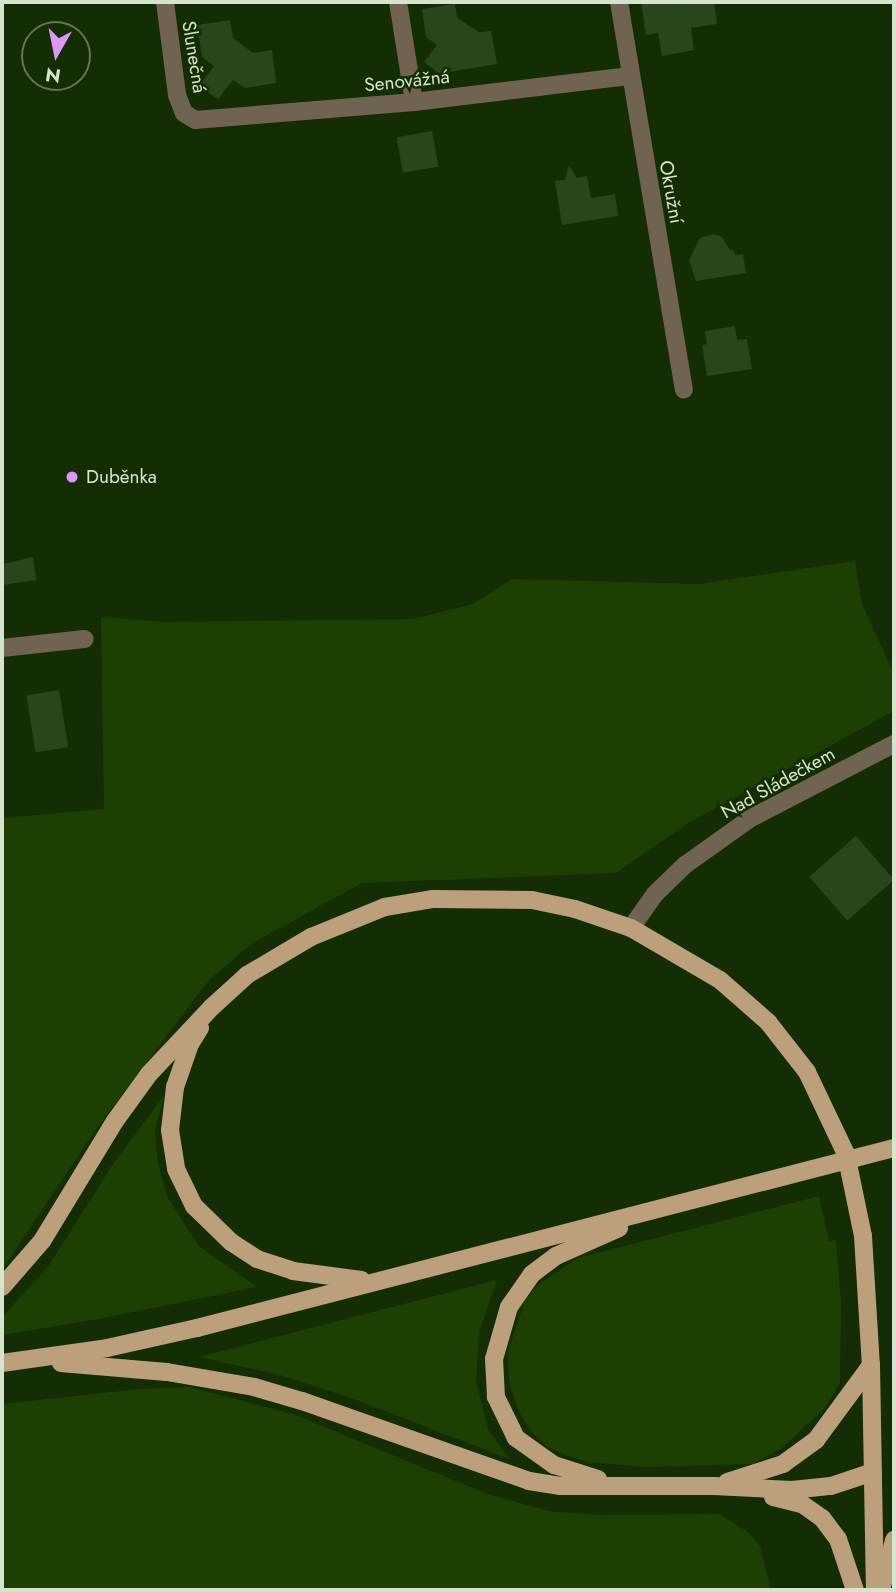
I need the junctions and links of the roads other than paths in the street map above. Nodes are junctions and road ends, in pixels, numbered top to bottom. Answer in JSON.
{"nodes":[{"id":1,"x":165,"y":2,"type":"edge"},
{"id":2,"x":398,"y":2,"type":"edge"},
{"id":3,"x":619,"y":2,"type":"edge"},
{"id":4,"x":630,"y":76,"type":"junction"},
{"id":5,"x":414,"y":102,"type":"junction"},
{"id":6,"x":188,"y":117,"type":"joint"},
{"id":7,"x":684,"y":390,"type":"dead end"},
{"id":8,"x":85,"y":639,"type":"dead end"},
{"id":9,"x":2,"y":648,"type":"edge"},
{"id":10,"x":894,"y":744,"type":"edge"},
{"id":11,"x":631,"y":928,"type":"junction"},
{"id":12,"x":212,"y":1007,"type":"junction"},
{"id":13,"x":891,"y":1149,"type":"edge"},
{"id":14,"x":683,"y":1201,"type":"junction"},
{"id":15,"x":373,"y":1282,"type":"junction"},
{"id":16,"x":2,"y":1287,"type":"edge"},
{"id":17,"x":5,"y":1363,"type":"edge"},
{"id":18,"x":870,"y":1365,"type":"junction"},
{"id":19,"x":873,"y":1472,"type":"junction"},
{"id":20,"x":625,"y":1485,"type":"junction"},
{"id":21,"x":714,"y":1486,"type":"junction"},
{"id":22,"x":894,"y":1540,"type":"edge"},
{"id":23,"x":855,"y":1590,"type":"edge"},
{"id":24,"x":875,"y":1590,"type":"edge"},
{"id":25,"x":881,"y":1590,"type":"edge"}],
"edges":[{"from":1,"to":6,"type":"street","name":"Slunečná"},
{"from":2,"to":5,"type":"street"},
{"from":3,"to":4,"type":"street","name":"Okružní"},
{"from":4,"to":5,"type":"street","name":"Senovážná"},
{"from":4,"to":7,"type":"street","name":"Okružní"},
{"from":5,"to":6,"type":"street","name":"Senovážná"},
{"from":8,"to":9,"type":"street"},
{"from":10,"to":11,"type":"street","name":"Nad Sládečkem"},
{"from":11,"to":12,"type":"main road"},
{"from":11,"to":18,"type":"main road","bridge":true},
{"from":12,"to":15,"type":"main road"},
{"from":12,"to":16,"type":"main road"},
{"from":13,"to":14,"type":"main road"},
{"from":14,"to":15,"type":"main road"},
{"from":14,"to":20,"type":"main road"},
{"from":15,"to":17,"type":"main road"},
{"from":17,"to":20,"type":"main road"},
{"from":18,"to":19,"type":"main road"},
{"from":18,"to":21,"type":"main road"},
{"from":19,"to":21,"type":"main road"},
{"from":19,"to":24,"type":"main road"},
{"from":20,"to":21,"type":"main road"},
{"from":21,"to":23,"type":"main road"},
{"from":22,"to":25,"type":"main road"}]}
